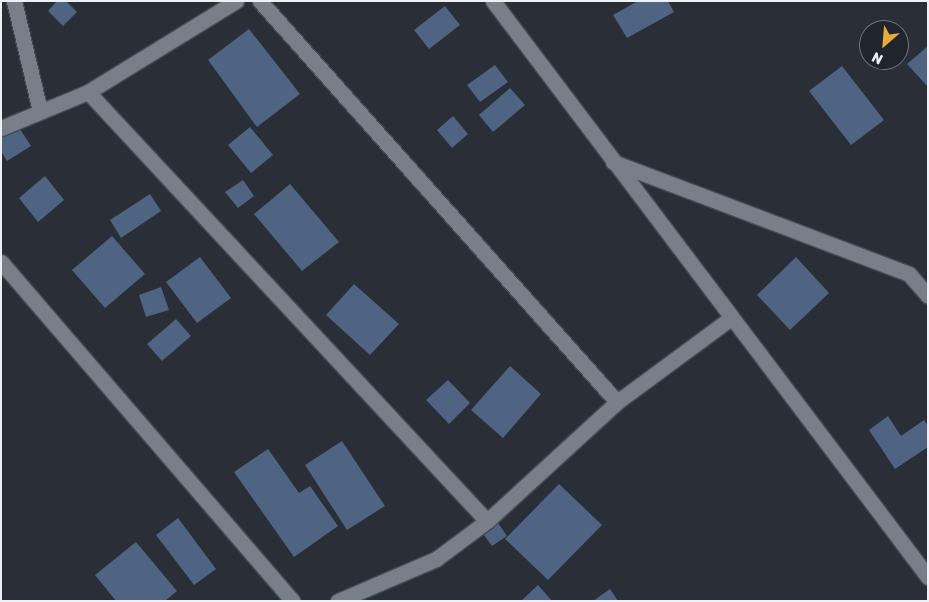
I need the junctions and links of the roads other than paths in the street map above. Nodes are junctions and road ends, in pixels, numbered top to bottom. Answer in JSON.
{"nodes":[{"id":1,"x":14,"y":1,"type":"edge"},
{"id":2,"x":236,"y":1,"type":"edge"},
{"id":3,"x":260,"y":1,"type":"edge"},
{"id":4,"x":492,"y":1,"type":"edge"},
{"id":5,"x":88,"y":92,"type":"junction"},
{"id":6,"x":40,"y":111,"type":"junction"},
{"id":7,"x":1,"y":128,"type":"edge"},
{"id":8,"x":613,"y":162,"type":"junction"},
{"id":9,"x":1,"y":262,"type":"edge"},
{"id":10,"x":928,"y":296,"type":"edge"},
{"id":11,"x":730,"y":318,"type":"junction"},
{"id":12,"x":617,"y":402,"type":"junction"},
{"id":13,"x":487,"y":521,"type":"junction"},
{"id":14,"x":928,"y":577,"type":"edge"},
{"id":15,"x":374,"y":593,"type":"edge"},
{"id":16,"x":293,"y":601,"type":"edge"},
{"id":17,"x":338,"y":601,"type":"edge"}],
"edges":[{"from":1,"to":6,"type":"street"},
{"from":2,"to":5,"type":"street"},
{"from":3,"to":12,"type":"street"},
{"from":4,"to":8,"type":"street"},
{"from":5,"to":6,"type":"street"},
{"from":5,"to":13,"type":"street"},
{"from":6,"to":7,"type":"street"},
{"from":8,"to":10,"type":"street"},
{"from":8,"to":11,"type":"street"},
{"from":9,"to":16,"type":"street"},
{"from":11,"to":12,"type":"street"},
{"from":11,"to":14,"type":"street"},
{"from":12,"to":13,"type":"street"},
{"from":13,"to":15,"type":"street"},
{"from":15,"to":17,"type":"street"}]}
